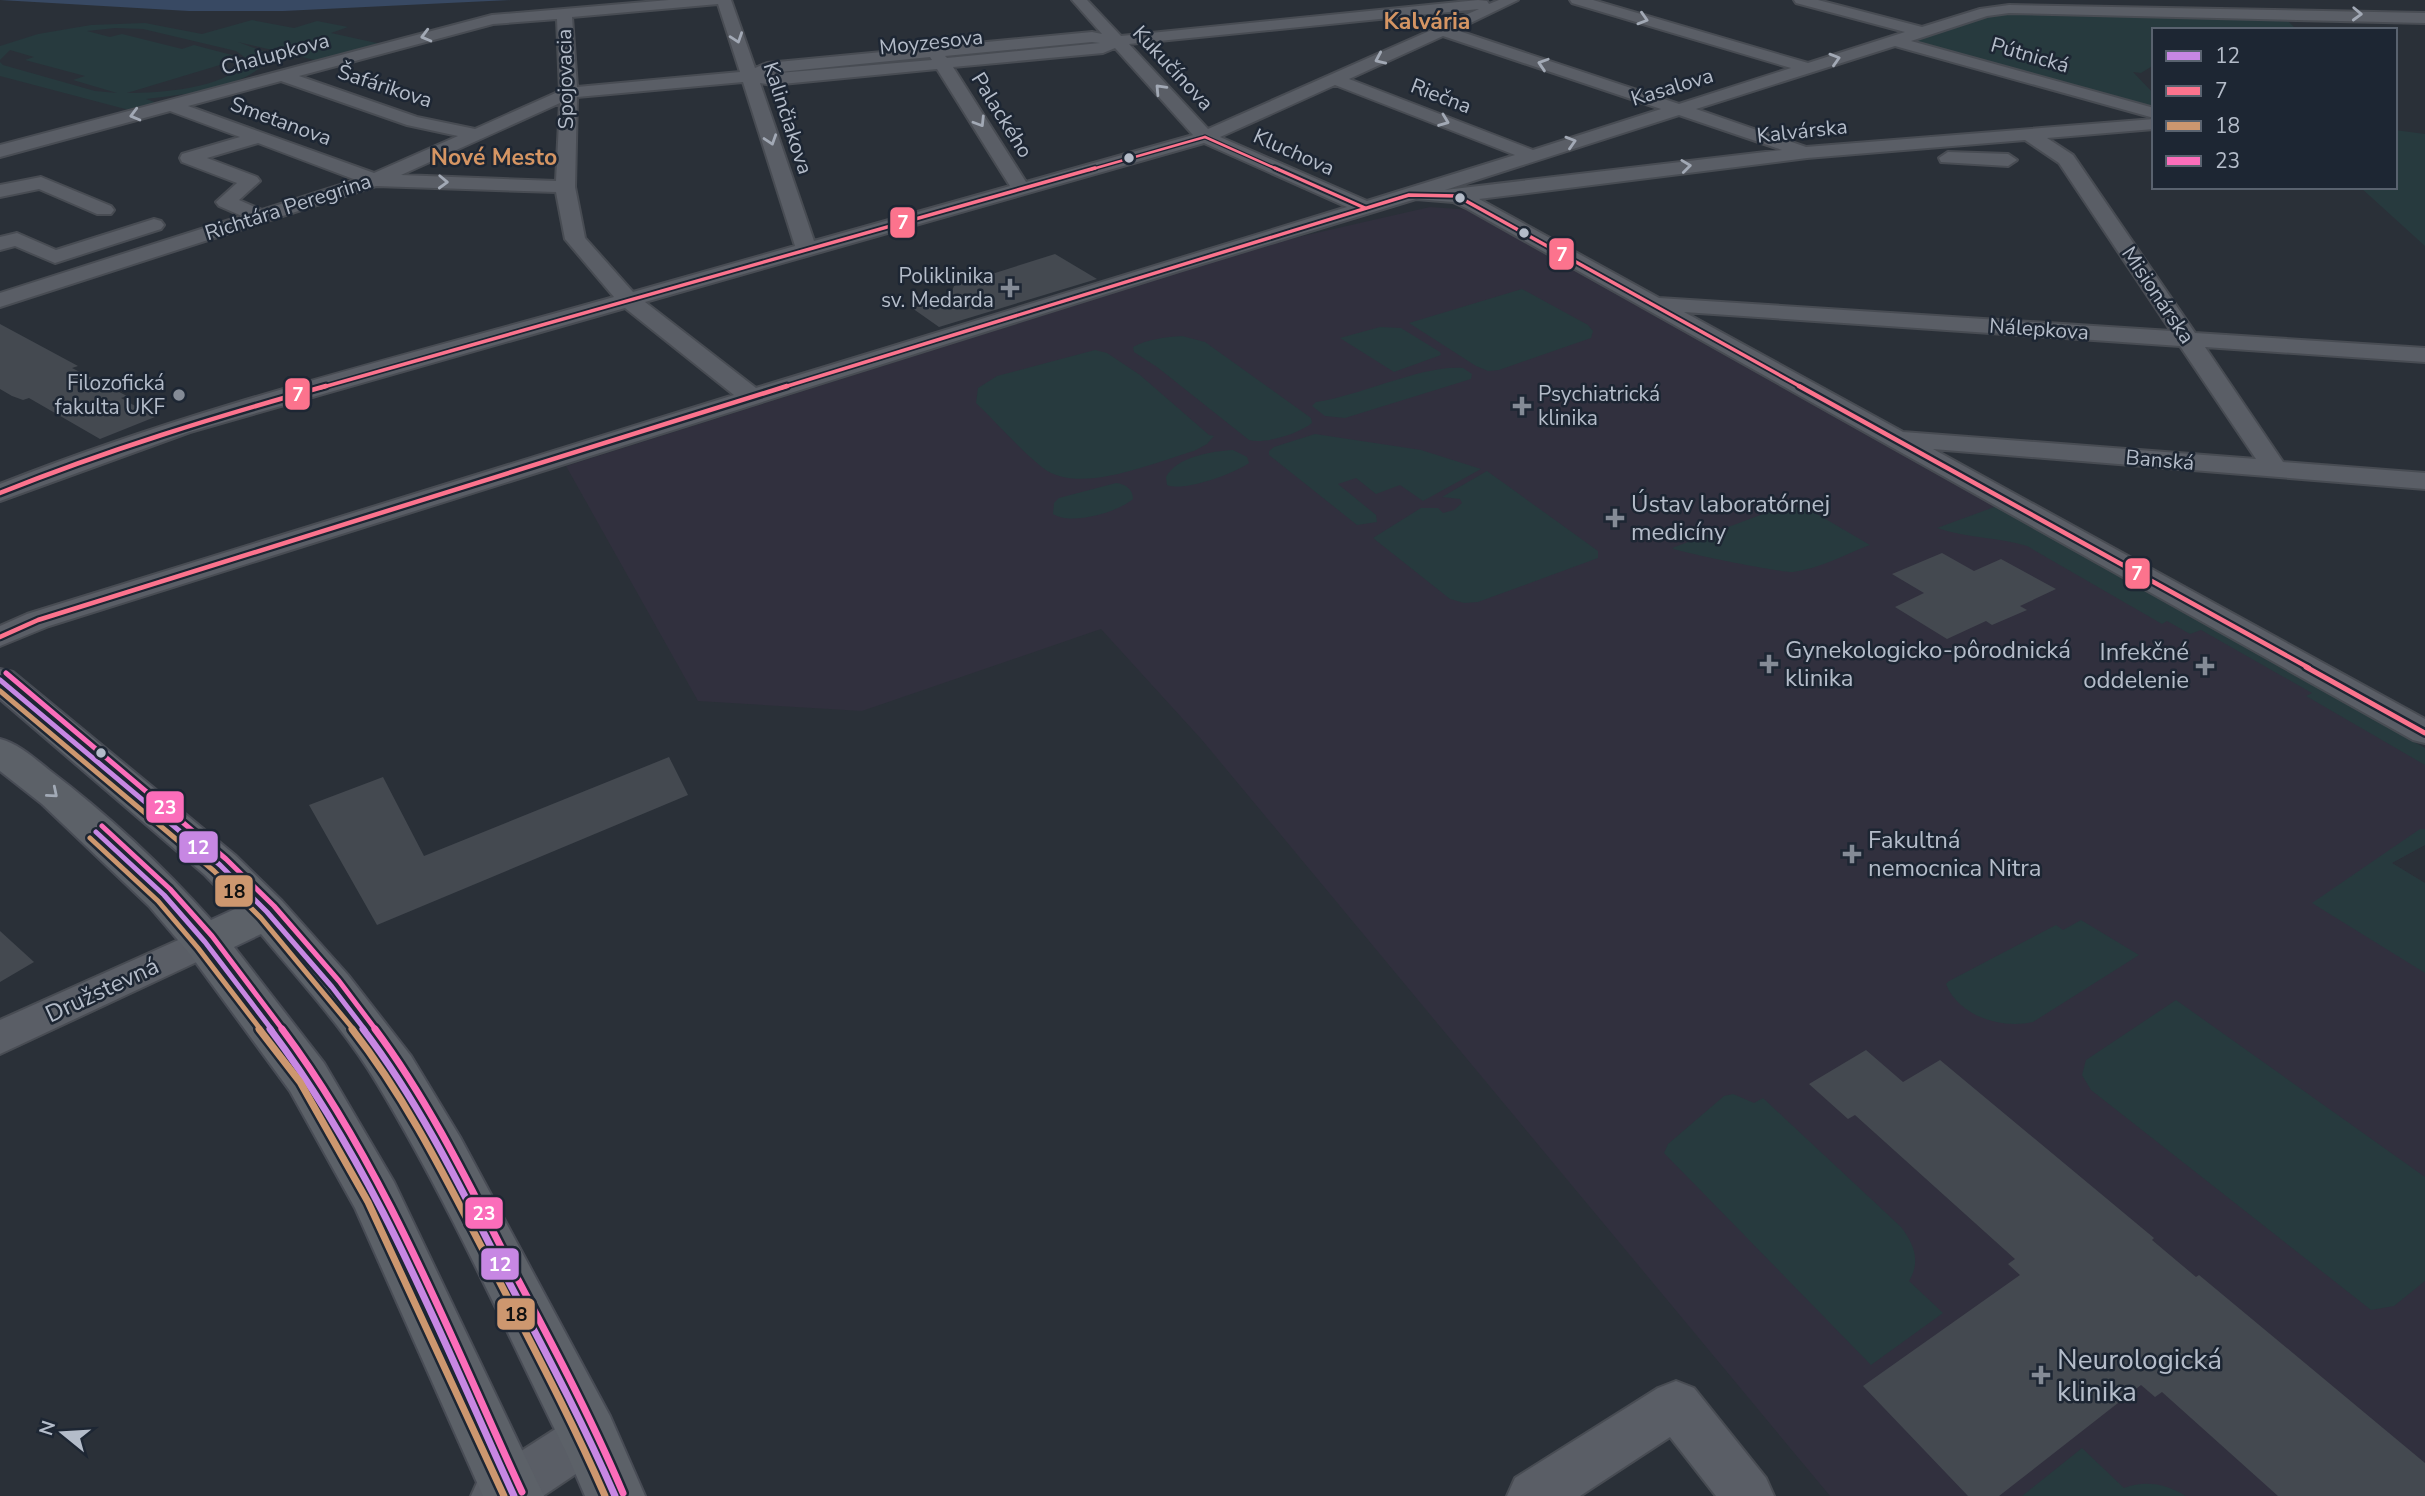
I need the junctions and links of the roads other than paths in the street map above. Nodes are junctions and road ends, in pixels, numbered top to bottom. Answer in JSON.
{"nodes":[{"id":1,"x":722,"y":0,"type":"edge"},
{"id":2,"x":1079,"y":0,"type":"edge"},
{"id":3,"x":1353,"y":0,"type":"edge"},
{"id":4,"x":1577,"y":0,"type":"edge"},
{"id":5,"x":1801,"y":0,"type":"edge"},
{"id":6,"x":1510,"y":1,"type":"edge"},
{"id":7,"x":2000,"y":6,"type":"edge"},
{"id":8,"x":2291,"y":6,"type":"edge"},
{"id":9,"x":564,"y":14,"type":"junction"},
{"id":10,"x":1373,"y":16,"type":"junction"},
{"id":11,"x":2425,"y":18,"type":"edge"},
{"id":12,"x":492,"y":20,"type":"joint"},
{"id":13,"x":1443,"y":31,"type":"junction"},
{"id":14,"x":1922,"y":32,"type":"junction"},
{"id":15,"x":1116,"y":41,"type":"junction"},
{"id":16,"x":1895,"y":41,"type":"junction"},
{"id":17,"x":1414,"y":44,"type":"junction"},
{"id":18,"x":939,"y":58,"type":"junction"},
{"id":19,"x":1807,"y":68,"type":"junction"},
{"id":20,"x":282,"y":76,"type":"junction"},
{"id":21,"x":750,"y":76,"type":"junction"},
{"id":22,"x":1334,"y":79,"type":"junction"},
{"id":23,"x":569,"y":93,"type":"junction"},
{"id":24,"x":172,"y":106,"type":"junction"},
{"id":25,"x":1678,"y":109,"type":"junction"},
{"id":26,"x":2152,"y":112,"type":"edge"},
{"id":27,"x":2152,"y":124,"type":"edge"},
{"id":28,"x":2027,"y":133,"type":"junction"},
{"id":29,"x":475,"y":134,"type":"junction"},
{"id":30,"x":260,"y":137,"type":"junction"},
{"id":31,"x":1205,"y":137,"type":"junction"},
{"id":32,"x":1885,"y":146,"type":"junction"},
{"id":33,"x":0,"y":151,"type":"edge"},
{"id":34,"x":1807,"y":152,"type":"junction"},
{"id":35,"x":1531,"y":155,"type":"junction"},
{"id":36,"x":2008,"y":160,"type":"dead end"},
{"id":37,"x":375,"y":180,"type":"junction"},
{"id":38,"x":565,"y":187,"type":"junction"},
{"id":39,"x":1022,"y":190,"type":"junction"},
{"id":40,"x":0,"y":191,"type":"edge"},
{"id":41,"x":1409,"y":195,"type":"junction"},
{"id":42,"x":1457,"y":196,"type":"junction"},
{"id":43,"x":1365,"y":208,"type":"junction"},
{"id":44,"x":104,"y":210,"type":"dead end"},
{"id":45,"x":260,"y":216,"type":"junction"},
{"id":46,"x":191,"y":240,"type":"junction"},
{"id":47,"x":0,"y":244,"type":"edge"},
{"id":48,"x":807,"y":250,"type":"junction"},
{"id":49,"x":628,"y":300,"type":"junction"},
{"id":50,"x":0,"y":302,"type":"edge"},
{"id":51,"x":1653,"y":303,"type":"junction"},
{"id":52,"x":2188,"y":339,"type":"junction"},
{"id":53,"x":2425,"y":355,"type":"edge"},
{"id":54,"x":754,"y":398,"type":"junction"},
{"id":55,"x":1895,"y":438,"type":"junction"},
{"id":56,"x":2276,"y":470,"type":"junction"},
{"id":57,"x":2425,"y":481,"type":"edge"},
{"id":58,"x":0,"y":494,"type":"edge"},
{"id":59,"x":0,"y":637,"type":"edge"},
{"id":60,"x":0,"y":680,"type":"edge"},
{"id":61,"x":2425,"y":733,"type":"edge"},
{"id":62,"x":0,"y":751,"type":"edge"},
{"id":63,"x":267,"y":912,"type":"junction"},
{"id":64,"x":205,"y":942,"type":"junction"},
{"id":65,"x":0,"y":1038,"type":"edge"},
{"id":66,"x":589,"y":1436,"type":"junction"},
{"id":67,"x":507,"y":1493,"type":"edge"},
{"id":68,"x":615,"y":1496,"type":"edge"},
{"id":69,"x":1533,"y":1496,"type":"edge"},
{"id":70,"x":1748,"y":1496,"type":"edge"}],
"edges":[{"from":1,"to":9,"type":"street"},
{"from":1,"to":21,"type":"street","name":"Kalinčiakova","one_way":true},
{"from":2,"to":15,"type":"street","name":"Kukučínova"},
{"from":3,"to":10,"type":"street"},
{"from":4,"to":19,"type":"street","one_way":true},
{"from":5,"to":14,"type":"street"},
{"from":6,"to":10,"type":"street","name":"Moyzesova"},
{"from":6,"to":13,"type":"street"},
{"from":7,"to":8,"type":"street","name":"Kasalova"},
{"from":7,"to":14,"type":"street","name":"Kasalova"},
{"from":8,"to":11,"type":"street","name":"Kasalova","one_way":true},
{"from":9,"to":12,"type":"street","name":"Chalupkova"},
{"from":9,"to":23,"type":"street","name":"Spojovacia"},
{"from":10,"to":15,"type":"street","name":"Moyzesova"},
{"from":10,"to":17,"type":"street"},
{"from":12,"to":20,"type":"street","name":"Chalupkova","one_way":true},
{"from":13,"to":17,"type":"street"},
{"from":25,"to":13,"type":"street","one_way":true},
{"from":14,"to":16,"type":"street","name":"Kasalova"},
{"from":15,"to":18,"type":"street","name":"Moyzesova"},
{"from":31,"to":15,"type":"street","name":"Kukučínova","one_way":true},
{"from":19,"to":16,"type":"street","name":"Kasalova","one_way":true},
{"from":16,"to":26,"type":"street","name":"Pútnická"},
{"from":17,"to":22,"type":"street","one_way":true},
{"from":18,"to":21,"type":"street","name":"Moyzesova"},
{"from":18,"to":39,"type":"street","name":"Palackého","one_way":true},
{"from":19,"to":25,"type":"street","name":"Kasalova"},
{"from":20,"to":24,"type":"street","name":"Chalupkova"},
{"from":20,"to":29,"type":"street","name":"Šafárikova"},
{"from":21,"to":23,"type":"street","name":"Moyzesova"},
{"from":21,"to":48,"type":"street","name":"Kalinčiakova","one_way":true},
{"from":22,"to":31,"type":"street"},
{"from":22,"to":35,"type":"street","name":"Riečna","one_way":true},
{"from":23,"to":29,"type":"street","name":"Richtára Peregrina"},
{"from":23,"to":38,"type":"street","name":"Spojovacia"},
{"from":24,"to":30,"type":"street","name":"Smetanova"},
{"from":24,"to":33,"type":"street","name":"Chalupkova","one_way":true},
{"from":25,"to":34,"type":"street"},
{"from":35,"to":25,"type":"street","name":"Kasalova","one_way":true},
{"from":27,"to":28,"type":"street","name":"Kalvárska"},
{"from":28,"to":32,"type":"street","name":"Kalvárska"},
{"from":28,"to":52,"type":"street","name":"Misionárska"},
{"from":29,"to":37,"type":"street","name":"Richtára Peregrina"},
{"from":30,"to":37,"type":"street","name":"Smetanova"},
{"from":30,"to":45,"type":"street"},
{"from":31,"to":39,"type":"street"},
{"from":31,"to":43,"type":"street","name":"Kluchova"},
{"from":32,"to":34,"type":"street","name":"Kalvárska"},
{"from":32,"to":36,"type":"street"},
{"from":42,"to":34,"type":"street","name":"Kalvárska","one_way":true},
{"from":35,"to":41,"type":"street","name":"Kasalova"},
{"from":37,"to":38,"type":"street","one_way":true},
{"from":37,"to":45,"type":"street","name":"Richtára Peregrina"},
{"from":38,"to":49,"type":"street","name":"Spojovacia"},
{"from":39,"to":48,"type":"street"},
{"from":40,"to":44,"type":"street"},
{"from":41,"to":42,"type":"street","name":"Kalvárska"},
{"from":41,"to":43,"type":"street","name":"Kasalova"},
{"from":42,"to":51,"type":"street"},
{"from":43,"to":54,"type":"street","name":"Kasalova"},
{"from":45,"to":46,"type":"street","name":"Richtára Peregrina"},
{"from":46,"to":47,"type":"street"},
{"from":46,"to":50,"type":"street","name":"Richtára Peregrina"},
{"from":48,"to":49,"type":"street"},
{"from":49,"to":54,"type":"street","name":"Spojovacia"},
{"from":49,"to":58,"type":"street"},
{"from":51,"to":52,"type":"street","name":"Nálepkova"},
{"from":51,"to":55,"type":"street"},
{"from":52,"to":53,"type":"street","name":"Nálepkova"},
{"from":52,"to":56,"type":"street","name":"Misionárska"},
{"from":54,"to":59,"type":"street","name":"Kasalova"},
{"from":55,"to":56,"type":"street","name":"Banská"},
{"from":55,"to":61,"type":"street"},
{"from":56,"to":57,"type":"street","name":"Banská"},
{"from":60,"to":63,"type":"main road"},
{"from":62,"to":64,"type":"main road","one_way":true},
{"from":63,"to":64,"type":"main road"},
{"from":63,"to":66,"type":"main road"},
{"from":64,"to":65,"type":"street","name":"Družstevná"},
{"from":64,"to":67,"type":"main road"},
{"from":66,"to":67,"type":"street"},
{"from":66,"to":68,"type":"main road"},
{"from":69,"to":70,"type":"street"}]}
